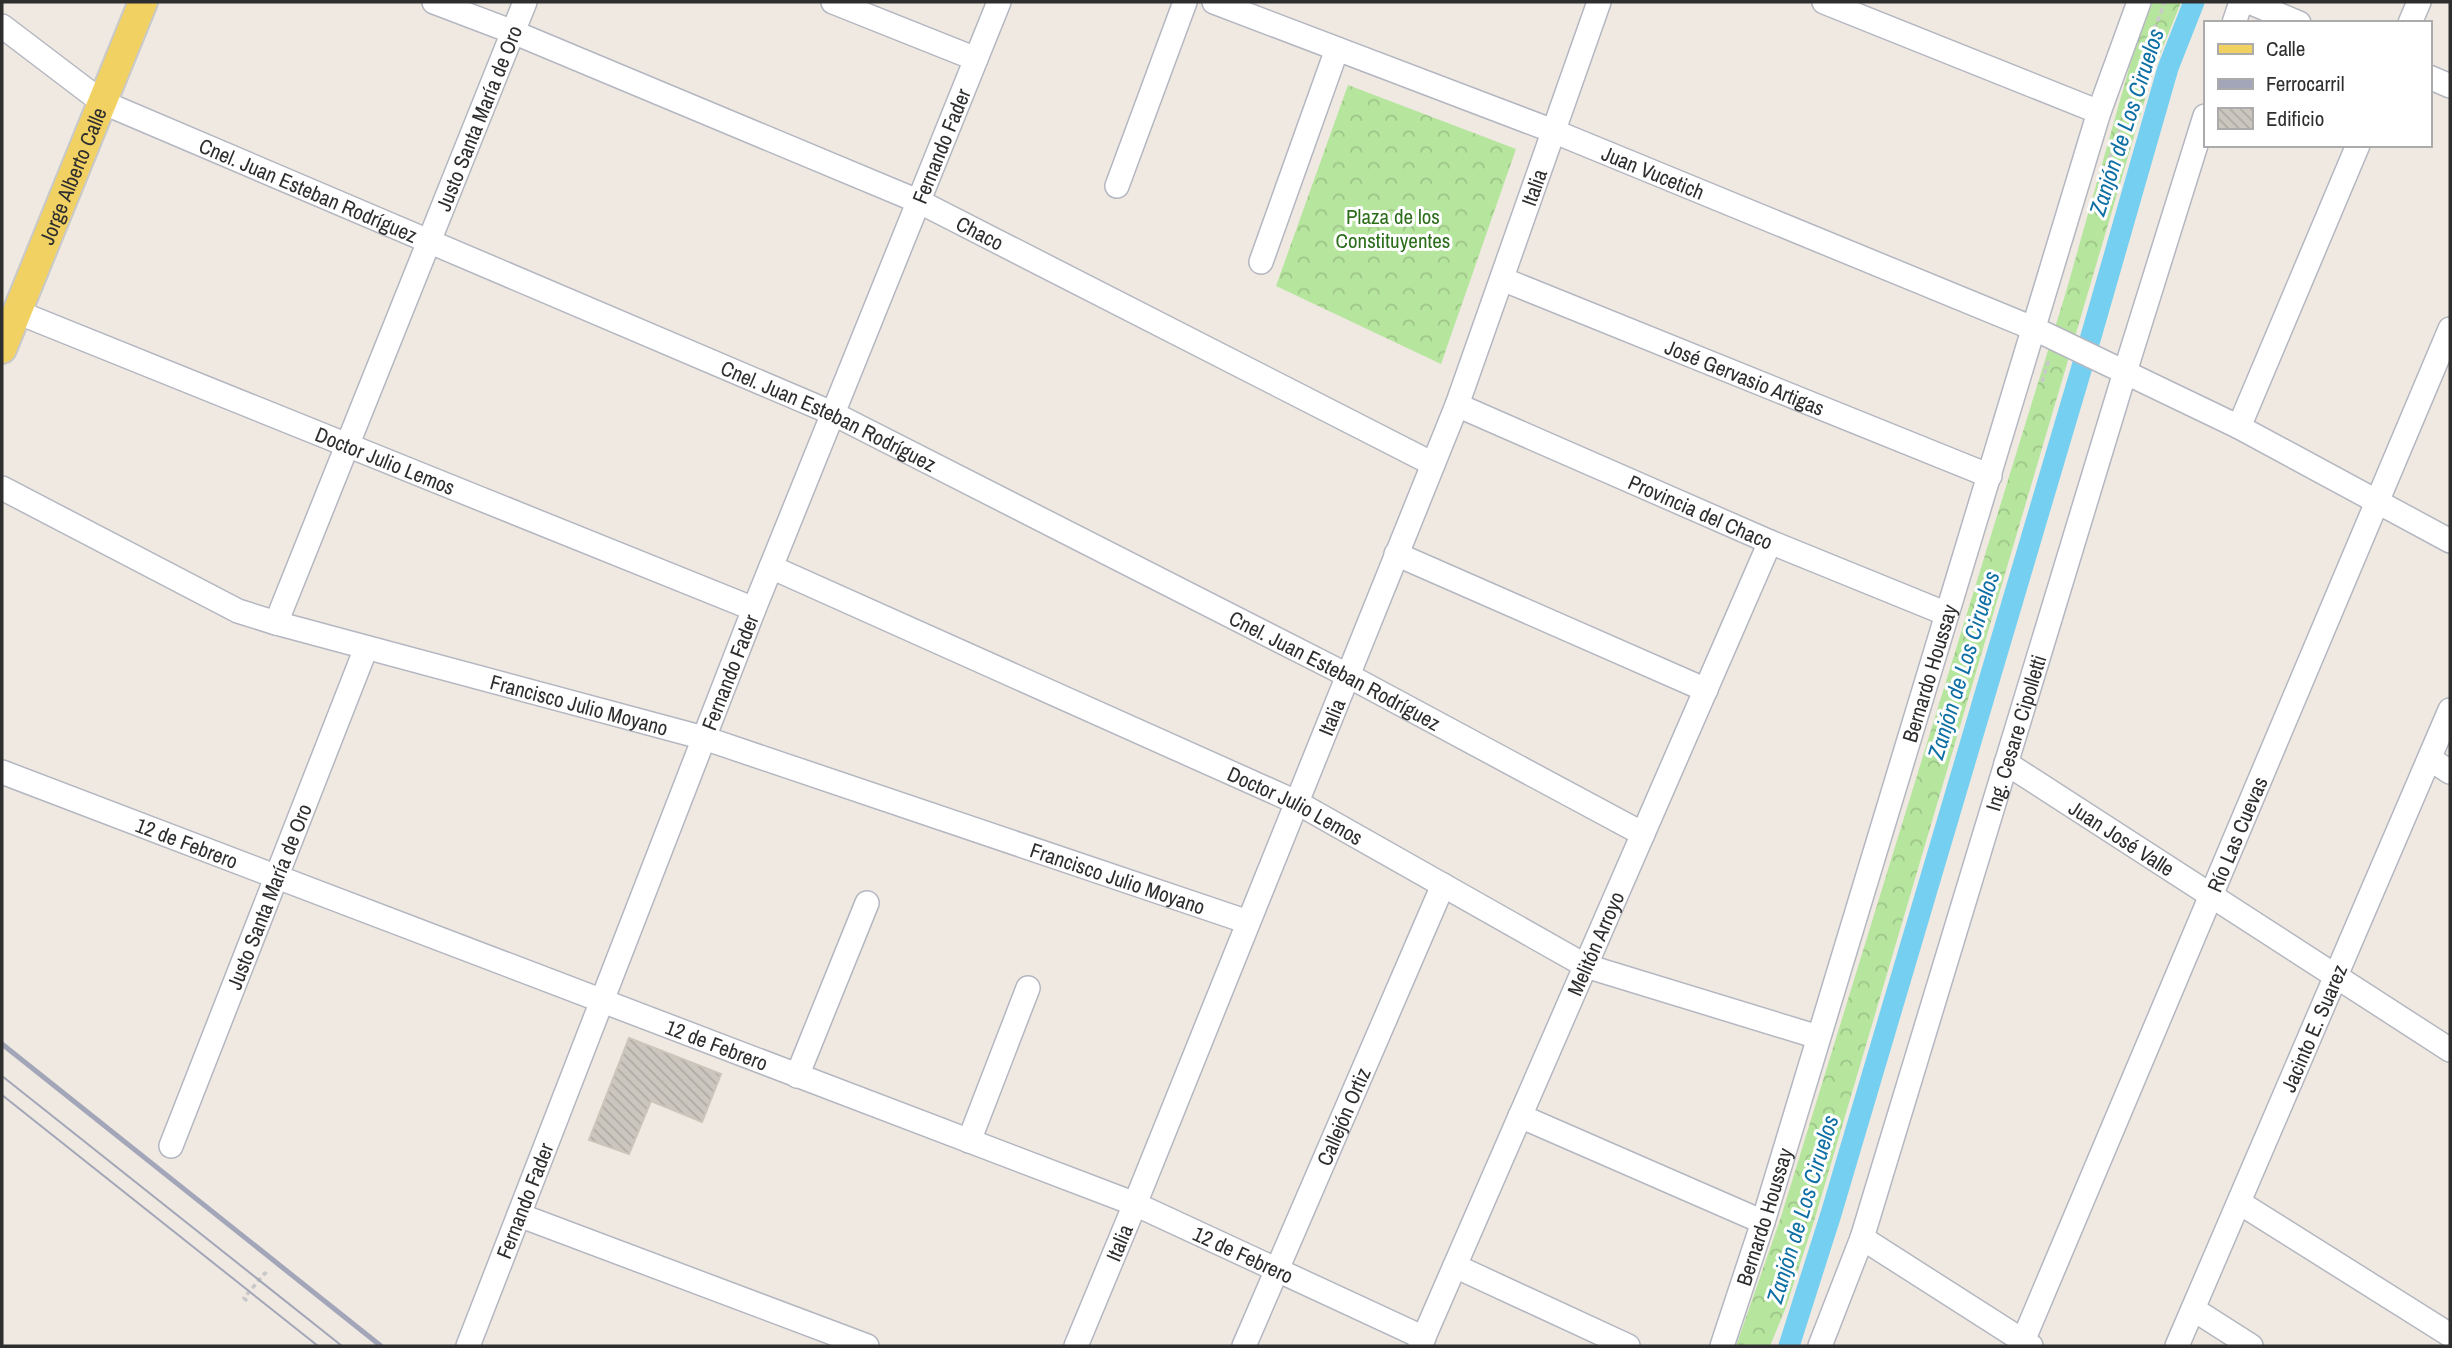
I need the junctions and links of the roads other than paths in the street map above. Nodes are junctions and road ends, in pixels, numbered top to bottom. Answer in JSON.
{"nodes":[{"id":1,"x":143,"y":2,"type":"edge"},
{"id":2,"x":434,"y":2,"type":"edge"},
{"id":3,"x":526,"y":2,"type":"edge"},
{"id":4,"x":834,"y":2,"type":"edge"},
{"id":5,"x":999,"y":2,"type":"edge"},
{"id":6,"x":1185,"y":2,"type":"edge"},
{"id":7,"x":1214,"y":2,"type":"edge"},
{"id":8,"x":1599,"y":2,"type":"edge"},
{"id":9,"x":1824,"y":2,"type":"edge"},
{"id":10,"x":2138,"y":2,"type":"edge"},
{"id":11,"x":2241,"y":2,"type":"edge"},
{"id":12,"x":2249,"y":2,"type":"edge"},
{"id":13,"x":2419,"y":2,"type":"edge"},
{"id":14,"x":2235,"y":21,"type":"edge"},
{"id":15,"x":2294,"y":21,"type":"edge"},
{"id":16,"x":2411,"y":21,"type":"edge"},
{"id":17,"x":2,"y":26,"type":"edge"},
{"id":18,"x":513,"y":32,"type":"junction"},
{"id":19,"x":1337,"y":49,"type":"junction"},
{"id":20,"x":976,"y":59,"type":"junction"},
{"id":21,"x":2431,"y":78,"type":"edge"},
{"id":22,"x":2450,"y":86,"type":"edge"},
{"id":23,"x":102,"y":102,"type":"junction"},
{"id":24,"x":2099,"y":112,"type":"junction"},
{"id":25,"x":2204,"y":119,"type":"edge"},
{"id":26,"x":1553,"y":131,"type":"junction"},
{"id":27,"x":2357,"y":147,"type":"edge"},
{"id":28,"x":1117,"y":186,"type":"dead end"},
{"id":29,"x":920,"y":202,"type":"junction"},
{"id":30,"x":429,"y":240,"type":"junction"},
{"id":31,"x":1261,"y":262,"type":"dead end"},
{"id":32,"x":1502,"y":279,"type":"junction"},
{"id":33,"x":17,"y":312,"type":"junction"},
{"id":34,"x":2035,"y":329,"type":"junction"},
{"id":35,"x":2450,"y":329,"type":"edge"},
{"id":36,"x":2,"y":349,"type":"edge"},
{"id":37,"x":2125,"y":372,"type":"junction"},
{"id":38,"x":1457,"y":405,"type":"junction"},
{"id":39,"x":832,"y":413,"type":"junction"},
{"id":40,"x":2239,"y":427,"type":"junction"},
{"id":41,"x":347,"y":445,"type":"junction"},
{"id":42,"x":1433,"y":464,"type":"junction"},
{"id":43,"x":1990,"y":476,"type":"junction"},
{"id":44,"x":2,"y":488,"type":"edge"},
{"id":45,"x":2376,"y":502,"type":"junction"},
{"id":46,"x":2450,"y":541,"type":"edge"},
{"id":47,"x":1770,"y":542,"type":"junction"},
{"id":48,"x":1396,"y":554,"type":"junction"},
{"id":49,"x":771,"y":567,"type":"junction"},
{"id":50,"x":754,"y":609,"type":"junction"},
{"id":51,"x":1947,"y":614,"type":"junction"},
{"id":52,"x":276,"y":624,"type":"junction"},
{"id":53,"x":366,"y":648,"type":"junction"},
{"id":54,"x":1347,"y":675,"type":"junction"},
{"id":55,"x":1706,"y":690,"type":"junction"},
{"id":56,"x":2450,"y":710,"type":"edge"},
{"id":57,"x":704,"y":738,"type":"junction"},
{"id":58,"x":2430,"y":759,"type":"junction"},
{"id":59,"x":2006,"y":763,"type":"junction"},
{"id":60,"x":2,"y":772,"type":"edge"},
{"id":61,"x":2450,"y":772,"type":"edge"},
{"id":62,"x":1296,"y":802,"type":"junction"},
{"id":63,"x":1643,"y":834,"type":"junction"},
{"id":64,"x":276,"y":876,"type":"junction"},
{"id":65,"x":1443,"y":885,"type":"junction"},
{"id":66,"x":2211,"y":894,"type":"junction"},
{"id":67,"x":867,"y":903,"type":"dead end"},
{"id":68,"x":1248,"y":922,"type":"junction"},
{"id":69,"x":1586,"y":966,"type":"junction"},
{"id":70,"x":2334,"y":976,"type":"junction"},
{"id":71,"x":1028,"y":988,"type":"dead end"},
{"id":72,"x":602,"y":1001,"type":"junction"},
{"id":73,"x":1818,"y":1037,"type":"junction"},
{"id":74,"x":2450,"y":1049,"type":"edge"},
{"id":75,"x":797,"y":1076,"type":"junction"},
{"id":76,"x":1520,"y":1116,"type":"junction"},
{"id":77,"x":969,"y":1141,"type":"junction"},
{"id":78,"x":171,"y":1146,"type":"dead end"},
{"id":79,"x":2240,"y":1203,"type":"junction"},
{"id":80,"x":1135,"y":1204,"type":"junction"},
{"id":81,"x":519,"y":1214,"type":"junction"},
{"id":82,"x":1763,"y":1222,"type":"junction"},
{"id":83,"x":1862,"y":1238,"type":"junction"},
{"id":84,"x":1455,"y":1266,"type":"junction"},
{"id":85,"x":1278,"y":1269,"type":"junction"},
{"id":86,"x":2193,"y":1309,"type":"junction"},
{"id":87,"x":2450,"y":1335,"type":"edge"},
{"id":88,"x":1422,"y":1342,"type":"edge"},
{"id":89,"x":2027,"y":1344,"type":"edge"},
{"id":90,"x":468,"y":1346,"type":"edge"},
{"id":91,"x":867,"y":1346,"type":"edge"},
{"id":92,"x":1076,"y":1346,"type":"edge"},
{"id":93,"x":1244,"y":1346,"type":"edge"},
{"id":94,"x":1628,"y":1346,"type":"edge"},
{"id":95,"x":1722,"y":1346,"type":"edge"},
{"id":96,"x":1820,"y":1346,"type":"edge"},
{"id":97,"x":2177,"y":1346,"type":"edge"},
{"id":98,"x":2251,"y":1346,"type":"edge"}],
"edges":[{"from":1,"to":23,"type":"main road","name":"Jorge Alberto Calle"},
{"from":2,"to":18,"type":"street","name":"Chaco"},
{"from":3,"to":18,"type":"street","name":"Justo Santa María de Oro"},
{"from":4,"to":20,"type":"street"},
{"from":5,"to":20,"type":"street","name":"Fernando Fader"},
{"from":6,"to":28,"type":"street"},
{"from":7,"to":19,"type":"street","name":"Juan Vucetich"},
{"from":8,"to":26,"type":"street","name":"Italia"},
{"from":9,"to":24,"type":"street"},
{"from":10,"to":24,"type":"street","name":"Bernardo Houssay"},
{"from":11,"to":14,"type":"street"},
{"from":12,"to":15,"type":"street"},
{"from":13,"to":16,"type":"street"},
{"from":17,"to":23,"type":"street","name":"Cnel. Juan Esteban Rodríguez"},
{"from":18,"to":29,"type":"street","name":"Chaco"},
{"from":18,"to":30,"type":"street","name":"Justo Santa María de Oro"},
{"from":19,"to":26,"type":"street","name":"Juan Vucetich"},
{"from":19,"to":31,"type":"street"},
{"from":20,"to":29,"type":"street","name":"Fernando Fader"},
{"from":21,"to":22,"type":"street"},
{"from":23,"to":30,"type":"street","name":"Cnel. Juan Esteban Rodríguez"},
{"from":23,"to":33,"type":"main road","name":"Jorge Alberto Calle"},
{"from":24,"to":34,"type":"street","name":"Bernardo Houssay"},
{"from":25,"to":37,"type":"street","name":"Ing. Cesare Cipolletti"},
{"from":26,"to":32,"type":"street","name":"Italia"},
{"from":26,"to":34,"type":"street","name":"Juan Vucetich"},
{"from":27,"to":40,"type":"street"},
{"from":29,"to":39,"type":"street","name":"Fernando Fader"},
{"from":29,"to":42,"type":"street","name":"Chaco"},
{"from":30,"to":39,"type":"street","name":"Cnel. Juan Esteban Rodríguez"},
{"from":30,"to":41,"type":"street","name":"Justo Santa María de Oro"},
{"from":32,"to":38,"type":"street","name":"Italia"},
{"from":32,"to":43,"type":"street","name":"José Gervasio Artigas"},
{"from":33,"to":36,"type":"main road","name":"Jorge Alberto Calle"},
{"from":33,"to":41,"type":"street","name":"Doctor Julio Lemos"},
{"from":34,"to":37,"type":"street","name":"Juan Vucetich"},
{"from":34,"to":43,"type":"street","name":"Bernardo Houssay"},
{"from":35,"to":45,"type":"street","name":"Río Las Cuevas"},
{"from":37,"to":40,"type":"street","name":"Juan Vucetich"},
{"from":37,"to":59,"type":"street","name":"Ing. Cesare Cipolletti"},
{"from":38,"to":42,"type":"street","name":"Italia"},
{"from":38,"to":47,"type":"street","name":"Provincia del Chaco"},
{"from":39,"to":49,"type":"street","name":"Fernando Fader"},
{"from":39,"to":54,"type":"street","name":"Cnel. Juan Esteban Rodríguez"},
{"from":40,"to":45,"type":"street","name":"Juan Vucetich"},
{"from":41,"to":50,"type":"street","name":"Doctor Julio Lemos"},
{"from":41,"to":52,"type":"street","name":"Justo Santa María de Oro"},
{"from":42,"to":48,"type":"street","name":"Italia"},
{"from":43,"to":51,"type":"street","name":"Bernardo Houssay"},
{"from":44,"to":52,"type":"street","name":"Francisco Julio Moyano"},
{"from":45,"to":46,"type":"street","name":"Juan Vucetich"},
{"from":45,"to":66,"type":"street","name":"Río Las Cuevas"},
{"from":47,"to":51,"type":"street","name":"Provincia del Chaco"},
{"from":47,"to":55,"type":"street","name":"Melitón Arroyo"},
{"from":48,"to":54,"type":"street","name":"Italia"},
{"from":48,"to":55,"type":"street"},
{"from":49,"to":50,"type":"street","name":"Fernando Fader"},
{"from":49,"to":62,"type":"street","name":"Doctor Julio Lemos"},
{"from":50,"to":57,"type":"street","name":"Fernando Fader"},
{"from":51,"to":73,"type":"street","name":"Bernardo Houssay"},
{"from":52,"to":53,"type":"street","name":"Francisco Julio Moyano"},
{"from":53,"to":57,"type":"street","name":"Francisco Julio Moyano"},
{"from":53,"to":64,"type":"street","name":"Justo Santa María de Oro"},
{"from":54,"to":62,"type":"street","name":"Italia"},
{"from":54,"to":63,"type":"street","name":"Cnel. Juan Esteban Rodríguez"},
{"from":55,"to":63,"type":"street","name":"Melitón Arroyo"},
{"from":56,"to":58,"type":"street","name":"Jacinto E. Suarez"},
{"from":57,"to":68,"type":"street","name":"Francisco Julio Moyano"},
{"from":57,"to":72,"type":"street","name":"Fernando Fader"},
{"from":58,"to":61,"type":"street"},
{"from":58,"to":70,"type":"street","name":"Jacinto E. Suarez"},
{"from":59,"to":66,"type":"street","name":"Juan José Valle"},
{"from":59,"to":83,"type":"street","name":"Ing. Cesare Cipolletti"},
{"from":60,"to":64,"type":"street","name":"12 de Febrero"},
{"from":62,"to":65,"type":"street","name":"Doctor Julio Lemos"},
{"from":62,"to":68,"type":"street","name":"Italia"},
{"from":63,"to":69,"type":"street","name":"Melitón Arroyo"},
{"from":64,"to":72,"type":"street","name":"12 de Febrero"},
{"from":64,"to":78,"type":"street","name":"Justo Santa María de Oro"},
{"from":65,"to":69,"type":"street","name":"Doctor Julio Lemos"},
{"from":65,"to":85,"type":"street","name":"Callejón Ortiz"},
{"from":66,"to":70,"type":"street","name":"Juan José Valle"},
{"from":66,"to":89,"type":"street","name":"Río Las Cuevas"},
{"from":67,"to":75,"type":"street"},
{"from":68,"to":80,"type":"street","name":"Italia"},
{"from":69,"to":73,"type":"street","name":"Doctor Julio Lemos"},
{"from":69,"to":76,"type":"street","name":"Melitón Arroyo"},
{"from":70,"to":74,"type":"street","name":"Juan José Valle"},
{"from":70,"to":79,"type":"street","name":"Jacinto E. Suarez"},
{"from":71,"to":77,"type":"street"},
{"from":72,"to":75,"type":"street","name":"12 de Febrero"},
{"from":72,"to":81,"type":"street","name":"Fernando Fader"},
{"from":73,"to":82,"type":"street","name":"Bernardo Houssay"},
{"from":75,"to":77,"type":"street","name":"12 de Febrero"},
{"from":76,"to":82,"type":"street"},
{"from":76,"to":84,"type":"street","name":"Melitón Arroyo"},
{"from":77,"to":80,"type":"street","name":"12 de Febrero"},
{"from":79,"to":86,"type":"street","name":"Jacinto E. Suarez"},
{"from":79,"to":87,"type":"street"},
{"from":80,"to":85,"type":"street","name":"12 de Febrero"},
{"from":80,"to":92,"type":"street","name":"Italia"},
{"from":81,"to":90,"type":"street","name":"Fernando Fader"},
{"from":81,"to":91,"type":"street"},
{"from":82,"to":95,"type":"street","name":"Bernardo Houssay"},
{"from":83,"to":89,"type":"street"},
{"from":83,"to":96,"type":"street","name":"Ing. Cesare Cipolletti"},
{"from":84,"to":88,"type":"street","name":"Melitón Arroyo"},
{"from":84,"to":94,"type":"street"},
{"from":85,"to":88,"type":"street","name":"12 de Febrero"},
{"from":85,"to":93,"type":"street","name":"Callejón Ortiz"},
{"from":86,"to":97,"type":"street","name":"Jacinto E. Suarez"},
{"from":86,"to":98,"type":"street"}]}
